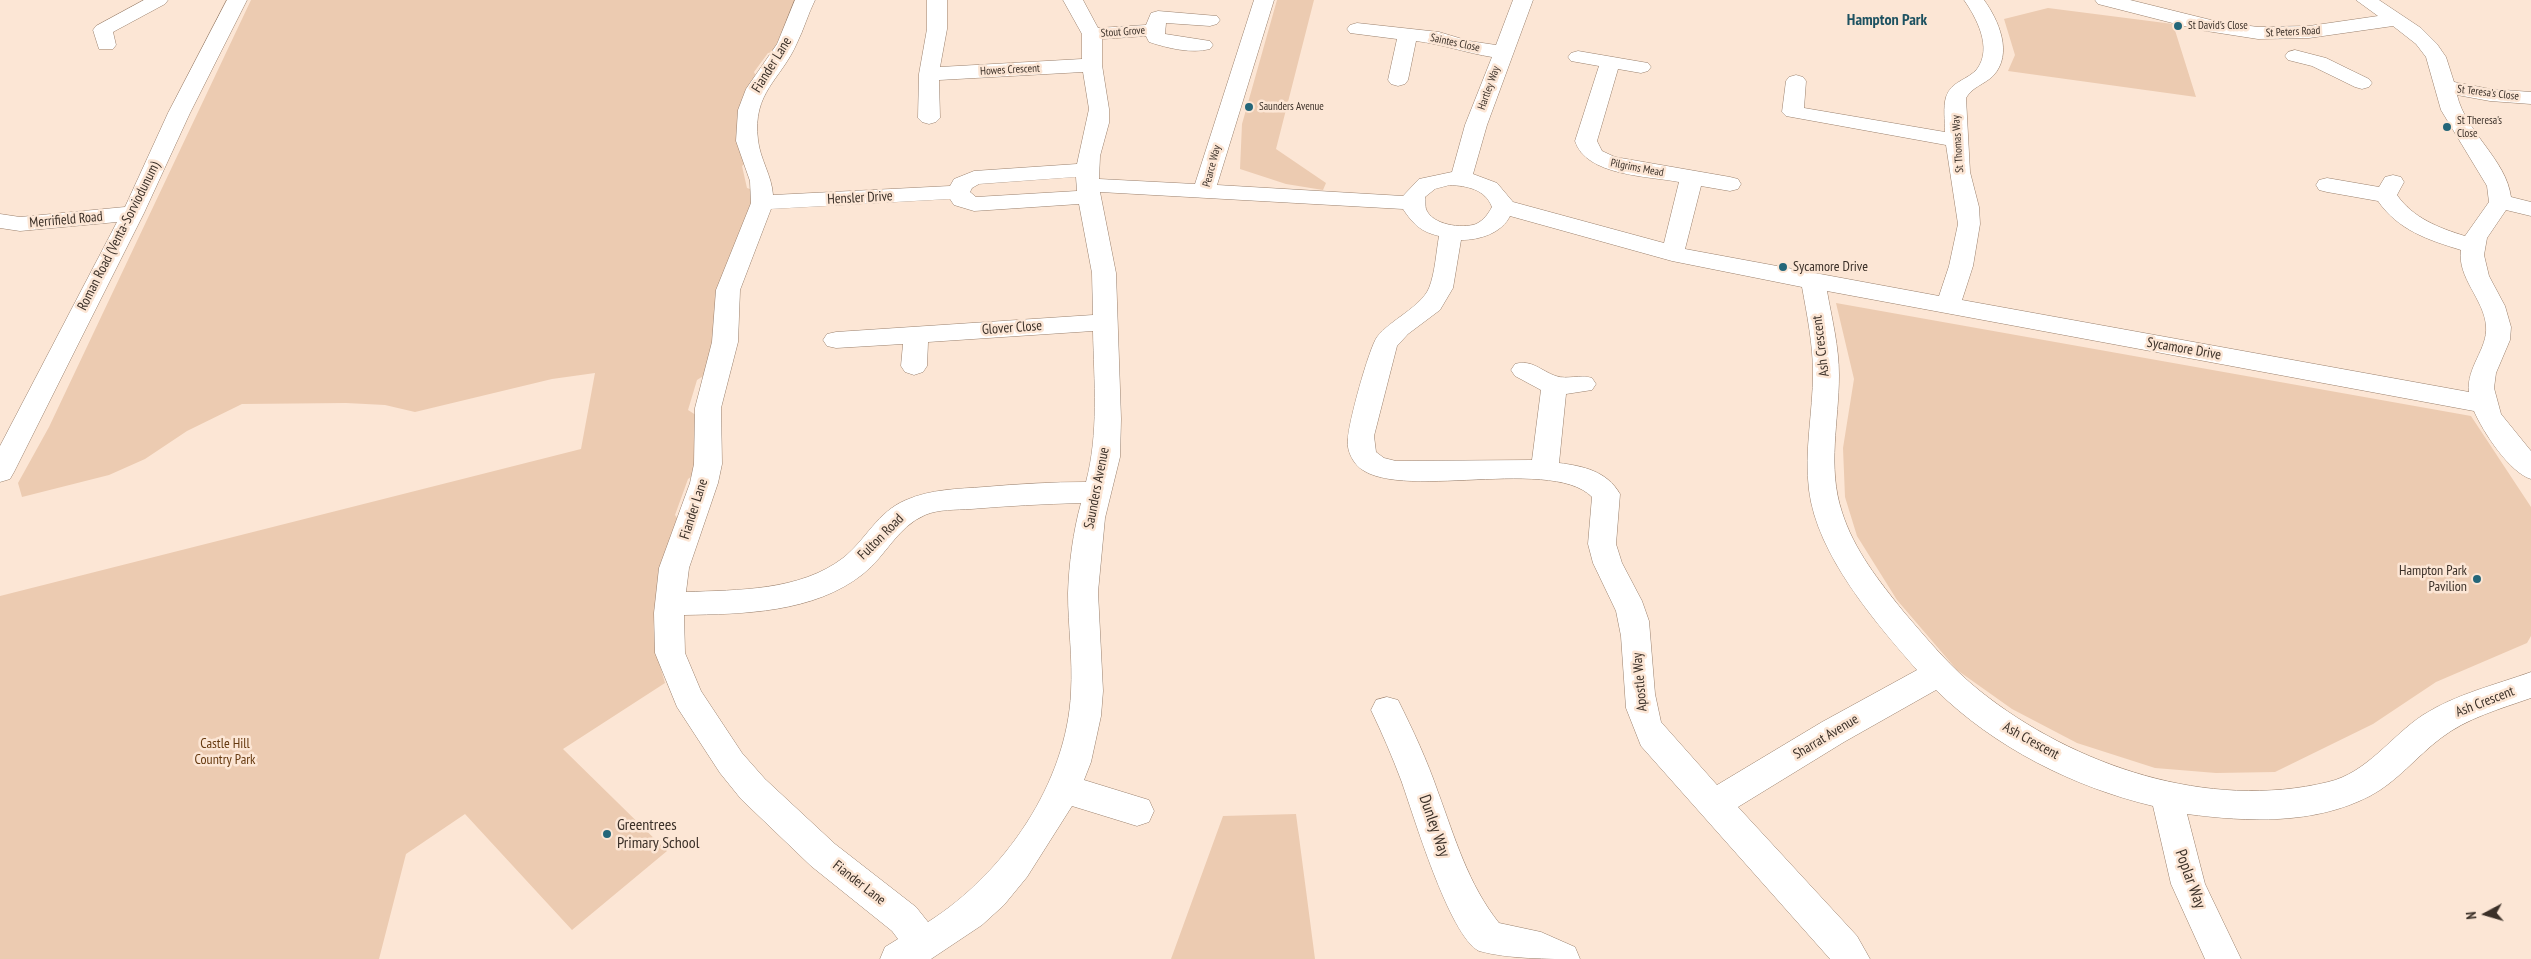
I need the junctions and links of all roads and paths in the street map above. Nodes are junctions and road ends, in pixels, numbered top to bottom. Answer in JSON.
{"nodes":[{"id":1,"x":158,"y":0,"type":"edge"},
{"id":2,"x":238,"y":0,"type":"edge"},
{"id":3,"x":805,"y":0,"type":"edge"},
{"id":4,"x":937,"y":0,"type":"edge"},
{"id":5,"x":1073,"y":0,"type":"edge"},
{"id":6,"x":1264,"y":0,"type":"edge"},
{"id":7,"x":1523,"y":0,"type":"edge"},
{"id":8,"x":1974,"y":0,"type":"edge"},
{"id":9,"x":2105,"y":0,"type":"edge"},
{"id":10,"x":2366,"y":0,"type":"edge"},
{"id":11,"x":2136,"y":3,"type":"edge"},
{"id":12,"x":1159,"y":16,"type":"edge"},
{"id":13,"x":1210,"y":20,"type":"dead end"},
{"id":14,"x":2394,"y":20,"type":"junction"},
{"id":15,"x":1357,"y":29,"type":"dead end"},
{"id":16,"x":1092,"y":34,"type":"junction"},
{"id":17,"x":1408,"y":34,"type":"junction"},
{"id":18,"x":2278,"y":34,"type":"junction"},
{"id":19,"x":106,"y":45,"type":"dead end"},
{"id":20,"x":1203,"y":45,"type":"dead end"},
{"id":21,"x":1502,"y":52,"type":"junction"},
{"id":22,"x":1578,"y":57,"type":"dead end"},
{"id":23,"x":1610,"y":62,"type":"junction"},
{"id":24,"x":1092,"y":65,"type":"junction"},
{"id":25,"x":1641,"y":67,"type":"dead end"},
{"id":26,"x":929,"y":74,"type":"junction"},
{"id":27,"x":1398,"y":80,"type":"dead end"},
{"id":28,"x":1796,"y":81,"type":"dead end"},
{"id":29,"x":2362,"y":83,"type":"dead end"},
{"id":30,"x":2445,"y":87,"type":"junction"},
{"id":31,"x":2531,"y":98,"type":"edge"},
{"id":32,"x":929,"y":118,"type":"dead end"},
{"id":33,"x":1956,"y":140,"type":"junction"},
{"id":34,"x":1461,"y":178,"type":"junction"},
{"id":35,"x":1691,"y":178,"type":"junction"},
{"id":36,"x":1087,"y":184,"type":"junction"},
{"id":37,"x":1730,"y":184,"type":"dead end"},
{"id":38,"x":2327,"y":184,"type":"dead end"},
{"id":39,"x":1204,"y":191,"type":"junction"},
{"id":40,"x":2500,"y":202,"type":"junction"},
{"id":41,"x":762,"y":203,"type":"junction"},
{"id":42,"x":1412,"y":203,"type":"junction"},
{"id":43,"x":1503,"y":207,"type":"junction"},
{"id":44,"x":2531,"y":209,"type":"edge"},
{"id":45,"x":133,"y":213,"type":"junction"},
{"id":46,"x":0,"y":221,"type":"edge"},
{"id":47,"x":1451,"y":232,"type":"junction"},
{"id":48,"x":2472,"y":246,"type":"junction"},
{"id":49,"x":1672,"y":254,"type":"junction"},
{"id":50,"x":1812,"y":282,"type":"junction"},
{"id":51,"x":1948,"y":306,"type":"junction"},
{"id":52,"x":1107,"y":322,"type":"junction"},
{"id":53,"x":916,"y":335,"type":"junction"},
{"id":54,"x":836,"y":340,"type":"dead end"},
{"id":55,"x":914,"y":366,"type":"dead end"},
{"id":56,"x":1524,"y":370,"type":"dead end"},
{"id":57,"x":1583,"y":384,"type":"dead end"},
{"id":58,"x":1554,"y":386,"type":"junction"},
{"id":59,"x":2485,"y":404,"type":"junction"},
{"id":60,"x":2531,"y":468,"type":"edge"},
{"id":61,"x":1544,"y":470,"type":"junction"},
{"id":62,"x":0,"y":472,"type":"edge"},
{"id":63,"x":1097,"y":493,"type":"junction"},
{"id":64,"x":670,"y":604,"type":"junction"},
{"id":65,"x":1938,"y":673,"type":"junction"},
{"id":66,"x":2531,"y":684,"type":"edge"},
{"id":67,"x":1387,"y":710,"type":"dead end"},
{"id":68,"x":1064,"y":789,"type":"junction"},
{"id":69,"x":2167,"y":795,"type":"junction"},
{"id":70,"x":1715,"y":804,"type":"junction"},
{"id":71,"x":1137,"y":811,"type":"dead end"},
{"id":72,"x":1487,"y":948,"type":"edge"},
{"id":73,"x":911,"y":951,"type":"edge"},
{"id":74,"x":1562,"y":959,"type":"edge"},
{"id":75,"x":1852,"y":959,"type":"edge"},
{"id":76,"x":2223,"y":959,"type":"edge"}],
"edges":[{"from":1,"to":19,"type":"street"},
{"from":2,"to":45,"type":"street","name":"Roman Road (Venta-Sorviodunum)"},
{"from":3,"to":41,"type":"street","name":"Fiander Lane"},
{"from":4,"to":26,"type":"street"},
{"from":5,"to":16,"type":"street","name":"Saunders Avenue"},
{"from":6,"to":39,"type":"street","name":"Pearce Way"},
{"from":7,"to":21,"type":"street","name":"Hartley Way"},
{"from":8,"to":33,"type":"street","name":"St Thomas Way"},
{"from":9,"to":11,"type":"street","name":"St Peters Road"},
{"from":10,"to":14,"type":"street"},
{"from":11,"to":18,"type":"street","name":"St Peters Road"},
{"from":12,"to":13,"type":"street","name":"Stout Grove"},
{"from":12,"to":16,"type":"street","name":"Stout Grove"},
{"from":12,"to":20,"type":"street","name":"Stout Grove"},
{"from":14,"to":18,"type":"street","name":"St Peters Road"},
{"from":14,"to":30,"type":"street"},
{"from":15,"to":17,"type":"street","name":"Saintes Close"},
{"from":16,"to":24,"type":"street","name":"Saunders Avenue"},
{"from":17,"to":21,"type":"street","name":"Saintes Close"},
{"from":17,"to":27,"type":"street"},
{"from":18,"to":29,"type":"street"},
{"from":21,"to":34,"type":"street","name":"Hartley Way"},
{"from":22,"to":23,"type":"street"},
{"from":23,"to":25,"type":"street"},
{"from":23,"to":35,"type":"street","name":"Pilgrims Mead"},
{"from":24,"to":26,"type":"street","name":"Howes Crescent"},
{"from":24,"to":36,"type":"street","name":"Saunders Avenue"},
{"from":26,"to":32,"type":"street"},
{"from":28,"to":33,"type":"street"},
{"from":30,"to":31,"type":"street","name":"St Teresa's Close"},
{"from":30,"to":40,"type":"street"},
{"from":33,"to":51,"type":"street","name":"St Thomas Way"},
{"from":34,"to":42,"type":"street"},
{"from":34,"to":43,"type":"street"},
{"from":35,"to":37,"type":"street","name":"Pilgrims Mead"},
{"from":35,"to":49,"type":"street"},
{"from":36,"to":39,"type":"street"},
{"from":36,"to":41,"type":"street","name":"Hensler Drive"},
{"from":36,"to":52,"type":"street","name":"Saunders Avenue"},
{"from":38,"to":48,"type":"street"},
{"from":39,"to":42,"type":"street","name":"Pearce Way"},
{"from":40,"to":44,"type":"street"},
{"from":40,"to":48,"type":"street"},
{"from":41,"to":64,"type":"street","name":"Fiander Lane"},
{"from":42,"to":47,"type":"street"},
{"from":43,"to":47,"type":"street"},
{"from":43,"to":49,"type":"street","name":"Sycamore Drive"},
{"from":45,"to":46,"type":"street","name":"Merrifield Road"},
{"from":45,"to":62,"type":"street","name":"Roman Road (Venta-Sorviodunum)"},
{"from":47,"to":61,"type":"street","name":"Apostle Way"},
{"from":48,"to":59,"type":"street"},
{"from":49,"to":50,"type":"street","name":"Sycamore Drive"},
{"from":50,"to":51,"type":"street","name":"Sycamore Drive"},
{"from":50,"to":65,"type":"street","name":"Ash Crescent"},
{"from":51,"to":59,"type":"street","name":"Sycamore Drive"},
{"from":52,"to":53,"type":"street","name":"Glover Close"},
{"from":52,"to":63,"type":"street","name":"Saunders Avenue"},
{"from":53,"to":54,"type":"street","name":"Glover Close"},
{"from":53,"to":55,"type":"street"},
{"from":56,"to":58,"type":"street"},
{"from":57,"to":58,"type":"street"},
{"from":58,"to":61,"type":"street"},
{"from":59,"to":60,"type":"street"},
{"from":61,"to":70,"type":"street","name":"Apostle Way"},
{"from":63,"to":64,"type":"street","name":"Fulton Road"},
{"from":63,"to":68,"type":"street","name":"Saunders Avenue"},
{"from":64,"to":73,"type":"street","name":"Fiander Lane"},
{"from":65,"to":69,"type":"street","name":"Ash Crescent"},
{"from":65,"to":70,"type":"street","name":"Sharrat Avenue"},
{"from":66,"to":69,"type":"street","name":"Ash Crescent"},
{"from":67,"to":72,"type":"street","name":"Dunley Way"},
{"from":68,"to":71,"type":"street"},
{"from":68,"to":73,"type":"street","name":"Saunders Avenue"},
{"from":69,"to":76,"type":"street","name":"Poplar Way"},
{"from":70,"to":75,"type":"street","name":"Apostle Way"},
{"from":72,"to":74,"type":"street","name":"Dunley Way"}]}
